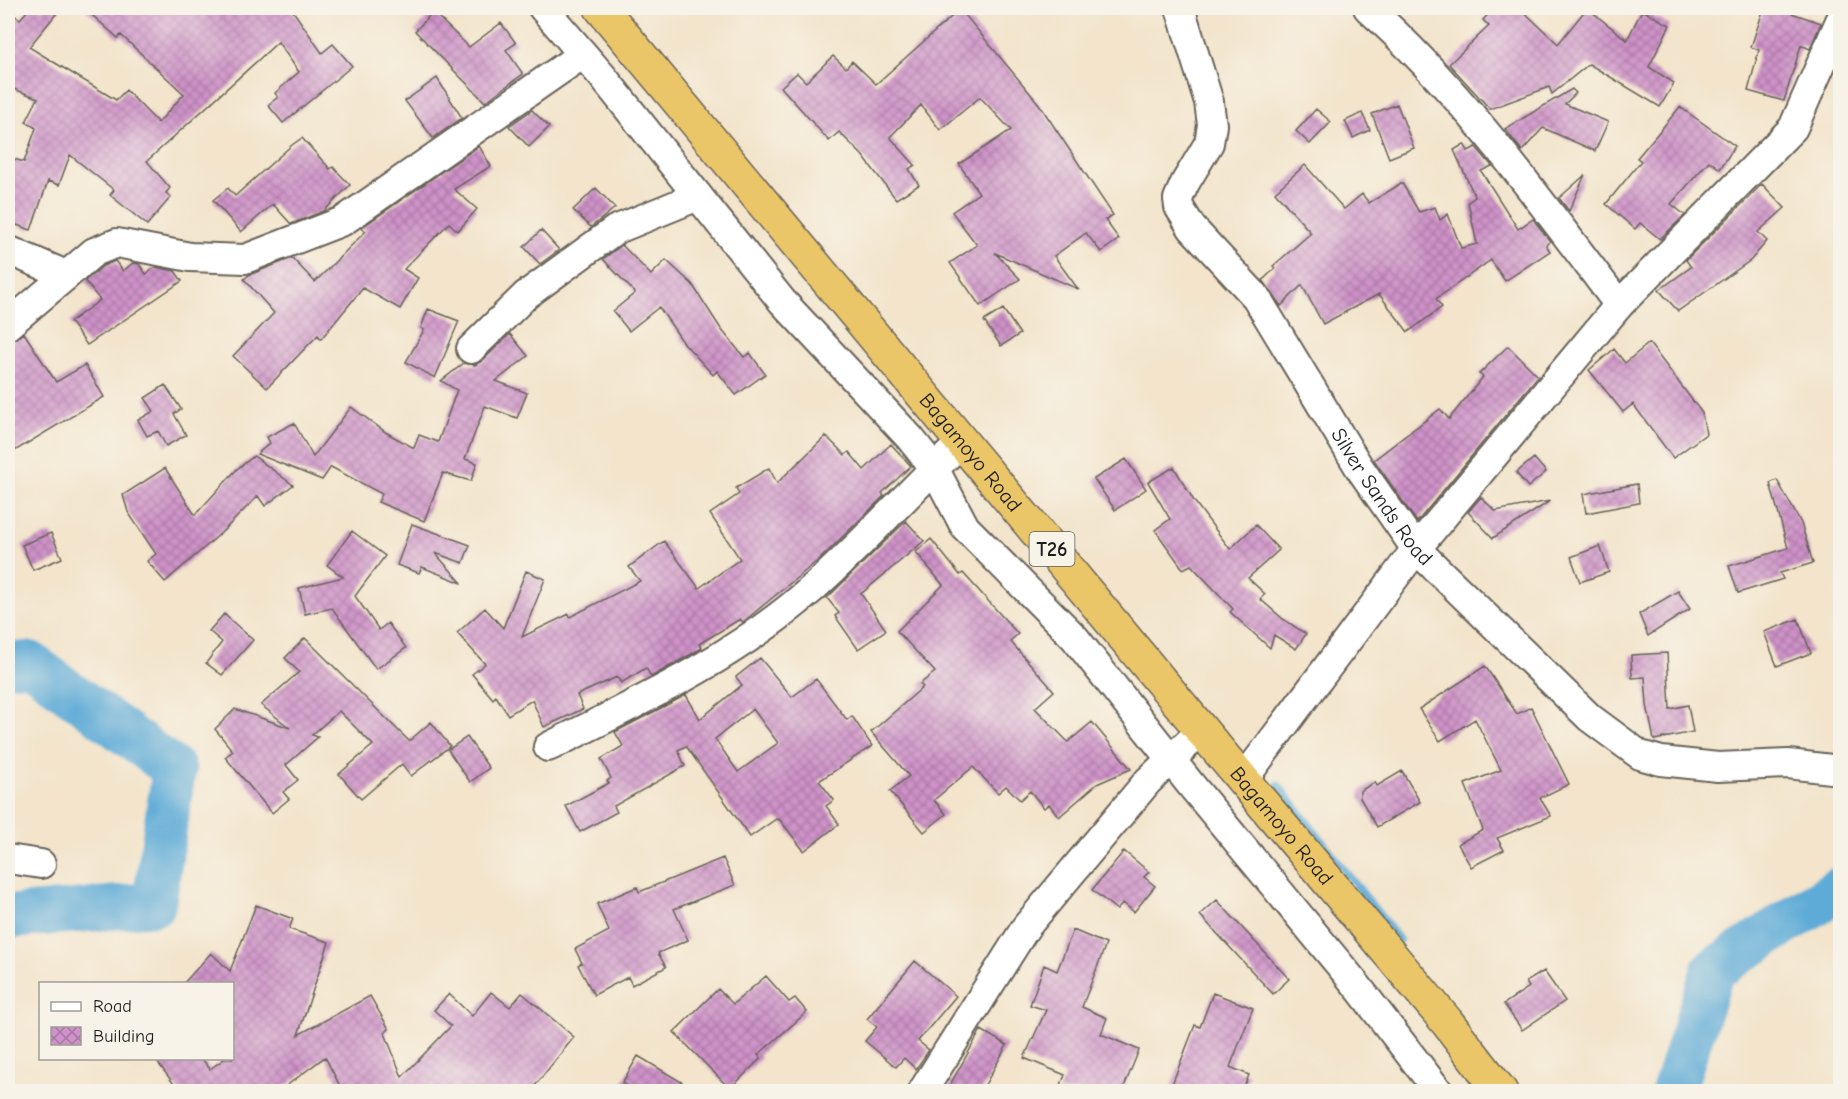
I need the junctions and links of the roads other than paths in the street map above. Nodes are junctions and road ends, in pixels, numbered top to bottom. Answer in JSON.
{"nodes":[{"id":1,"x":543,"y":8,"type":"edge"},
{"id":2,"x":602,"y":8,"type":"edge"},
{"id":3,"x":1180,"y":8,"type":"edge"},
{"id":4,"x":1368,"y":8,"type":"edge"},
{"id":5,"x":1840,"y":21,"type":"edge"},
{"id":6,"x":583,"y":54,"type":"junction"},
{"id":7,"x":698,"y":196,"type":"junction"},
{"id":8,"x":8,"y":250,"type":"edge"},
{"id":9,"x":66,"y":275,"type":"junction"},
{"id":10,"x":1620,"y":305,"type":"junction"},
{"id":11,"x":8,"y":326,"type":"edge"},
{"id":12,"x":471,"y":349,"type":"dead end"},
{"id":13,"x":963,"y":441,"type":"junction"},
{"id":14,"x":934,"y":468,"type":"junction"},
{"id":15,"x":1416,"y":549,"type":"junction"},
{"id":16,"x":1202,"y":730,"type":"junction"},
{"id":17,"x":548,"y":747,"type":"dead end"},
{"id":18,"x":1170,"y":758,"type":"junction"},
{"id":19,"x":1840,"y":770,"type":"edge"},
{"id":20,"x":1243,"y":780,"type":"junction"},
{"id":21,"x":8,"y":859,"type":"edge"},
{"id":22,"x":41,"y":864,"type":"dead end"},
{"id":23,"x":922,"y":1092,"type":"edge"},
{"id":24,"x":1438,"y":1092,"type":"edge"},
{"id":25,"x":1501,"y":1092,"type":"edge"}],
"edges":[{"from":1,"to":6,"type":"street"},
{"from":2,"to":13,"type":"highway","name":"Bagamoyo Road","number":"T26"},
{"from":3,"to":15,"type":"street","name":"Silver Sands Road"},
{"from":4,"to":10,"type":"street"},
{"from":5,"to":10,"type":"street"},
{"from":6,"to":7,"type":"street"},
{"from":6,"to":9,"type":"street"},
{"from":7,"to":12,"type":"street"},
{"from":7,"to":14,"type":"street"},
{"from":8,"to":9,"type":"street"},
{"from":9,"to":11,"type":"street"},
{"from":10,"to":15,"type":"street"},
{"from":13,"to":14,"type":"street"},
{"from":13,"to":16,"type":"highway","name":"Bagamoyo Road","number":"T26"},
{"from":14,"to":17,"type":"street"},
{"from":14,"to":18,"type":"street"},
{"from":15,"to":19,"type":"street","name":"Silver Sands Road"},
{"from":15,"to":20,"type":"street"},
{"from":16,"to":18,"type":"street"},
{"from":16,"to":20,"type":"highway","name":"Bagamoyo Road","number":"T26"},
{"from":18,"to":23,"type":"street"},
{"from":18,"to":24,"type":"street"},
{"from":20,"to":25,"type":"highway","name":"Bagamoyo Road","number":"T26"},
{"from":21,"to":22,"type":"street"}]}
